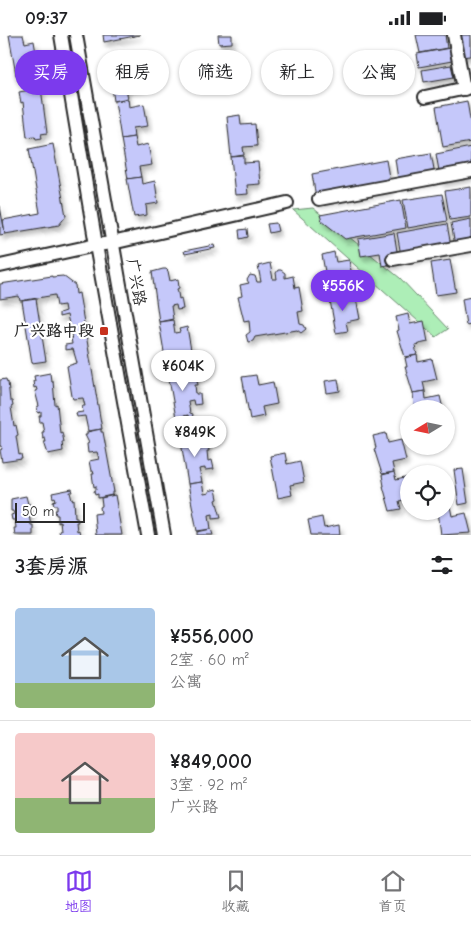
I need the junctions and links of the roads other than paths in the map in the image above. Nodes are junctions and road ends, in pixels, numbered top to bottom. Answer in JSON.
{"nodes":[{"id":1,"x":61,"y":35,"type":"edge"},
{"id":2,"x":76,"y":35,"type":"edge"},
{"id":3,"x":454,"y":35,"type":"edge"},
{"id":4,"x":468,"y":88,"type":"edge"},
{"id":5,"x":425,"y":97,"type":"dead end"},
{"id":6,"x":471,"y":171,"type":"edge"},
{"id":7,"x":319,"y":199,"type":"dead end"},
{"id":8,"x":287,"y":203,"type":"dead end"},
{"id":9,"x":112,"y":243,"type":"junction"},
{"id":10,"x":96,"y":245,"type":"junction"},
{"id":11,"x":471,"y":245,"type":"edge"},
{"id":12,"x":393,"y":259,"type":"dead end"},
{"id":13,"x":0,"y":266,"type":"edge"},
{"id":14,"x":148,"y":535,"type":"edge"},
{"id":15,"x":164,"y":535,"type":"edge"}],
"edges":[{"from":1,"to":10,"type":"street","name":"广兴路"},
{"from":2,"to":9,"type":"street","name":"广兴路"},
{"from":3,"to":4,"type":"street"},
{"from":4,"to":5,"type":"street"},
{"from":6,"to":7,"type":"street"},
{"from":8,"to":9,"type":"street"},
{"from":9,"to":10,"type":"street"},
{"from":9,"to":15,"type":"street","name":"广兴路"},
{"from":10,"to":13,"type":"street"},
{"from":10,"to":14,"type":"street","name":"广兴路"},
{"from":11,"to":12,"type":"street"}]}
